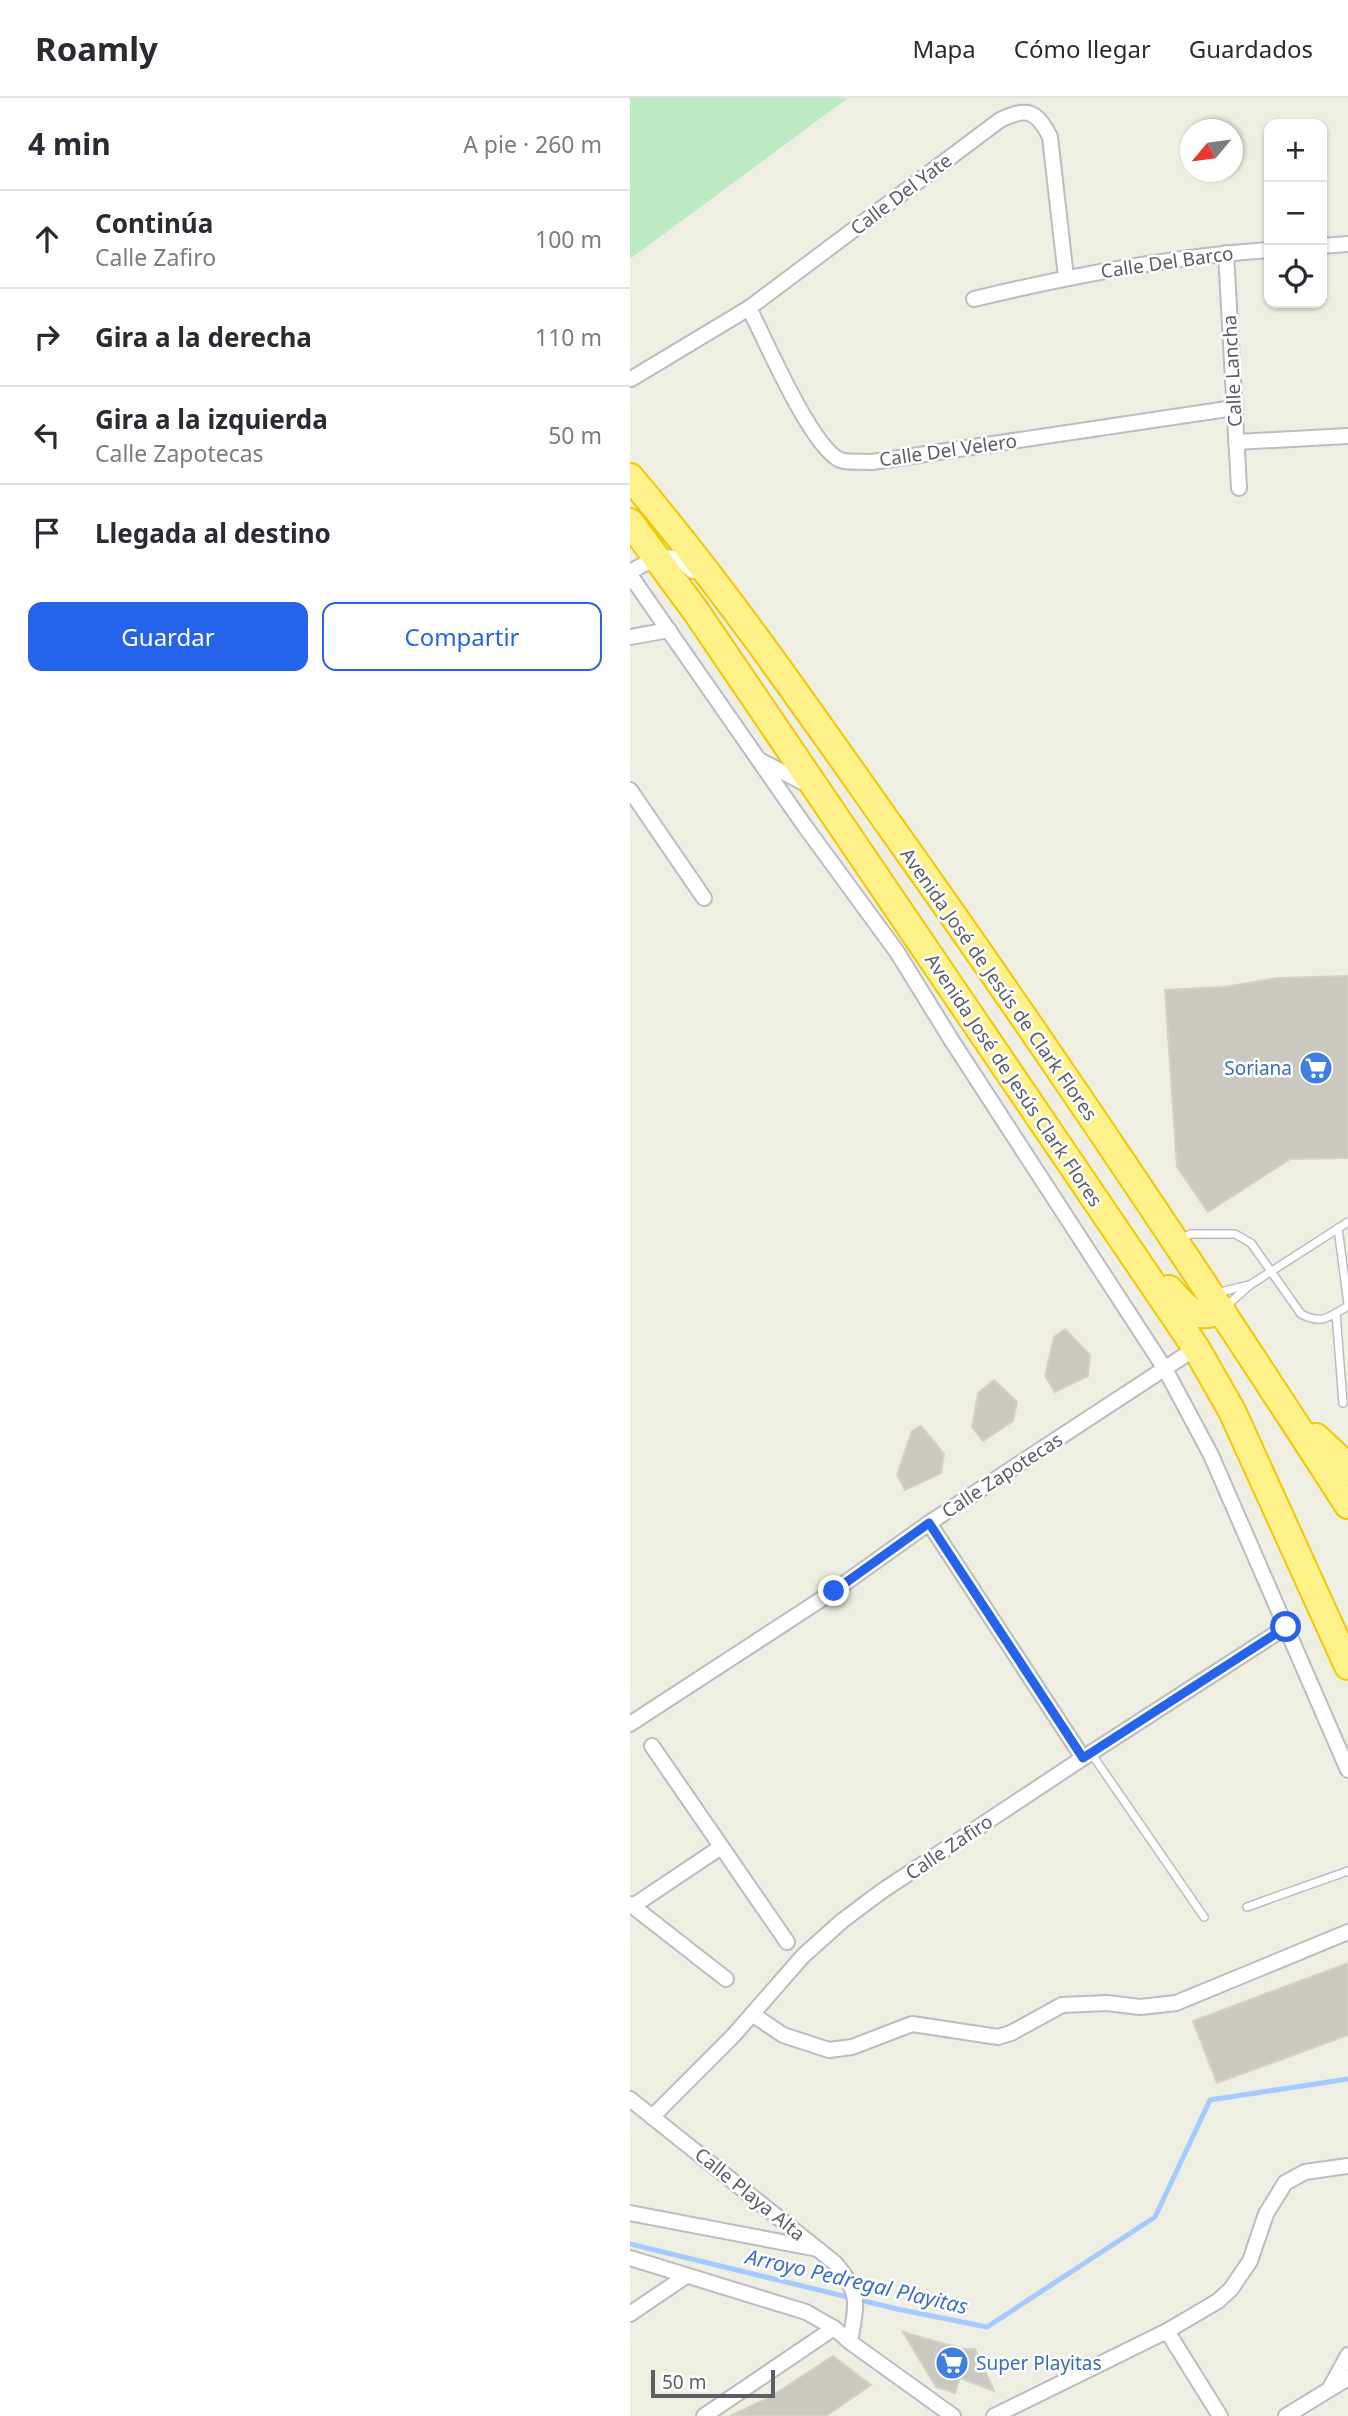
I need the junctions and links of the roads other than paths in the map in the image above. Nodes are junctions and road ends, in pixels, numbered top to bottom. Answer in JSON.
{"nodes":[{"id":1,"x":1348,"y":244,"type":"edge"},
{"id":2,"x":1327,"y":246,"type":"edge"},
{"id":3,"x":1264,"y":250,"type":"edge"},
{"id":4,"x":1226,"y":253,"type":"junction"},
{"id":5,"x":1066,"y":277,"type":"junction"},
{"id":6,"x":974,"y":299,"type":"dead end"},
{"id":7,"x":749,"y":308,"type":"junction"},
{"id":8,"x":631,"y":379,"type":"edge"},
{"id":9,"x":1234,"y":408,"type":"junction"},
{"id":10,"x":1348,"y":436,"type":"edge"},
{"id":11,"x":1236,"y":442,"type":"junction"},
{"id":12,"x":630,"y":477,"type":"edge"},
{"id":13,"x":1239,"y":488,"type":"dead end"},
{"id":14,"x":630,"y":513,"type":"edge"},
{"id":15,"x":661,"y":514,"type":"junction"},
{"id":16,"x":630,"y":522,"type":"edge"},
{"id":17,"x":657,"y":557,"type":"junction"},
{"id":18,"x":630,"y":574,"type":"edge"},
{"id":19,"x":738,"y":612,"type":"junction"},
{"id":20,"x":669,"y":630,"type":"junction"},
{"id":21,"x":630,"y":637,"type":"edge"},
{"id":22,"x":760,"y":761,"type":"junction"},
{"id":23,"x":816,"y":789,"type":"junction"},
{"id":24,"x":630,"y":790,"type":"edge"},
{"id":25,"x":704,"y":898,"type":"dead end"},
{"id":26,"x":1348,"y":1222,"type":"edge"},
{"id":27,"x":1338,"y":1228,"type":"junction"},
{"id":28,"x":1175,"y":1240,"type":"junction"},
{"id":29,"x":1133,"y":1253,"type":"junction"},
{"id":30,"x":1271,"y":1270,"type":"junction"},
{"id":31,"x":1250,"y":1285,"type":"junction"},
{"id":32,"x":1217,"y":1302,"type":"junction"},
{"id":33,"x":1348,"y":1305,"type":"edge"},
{"id":34,"x":1336,"y":1313,"type":"junction"},
{"id":35,"x":1196,"y":1348,"type":"junction"},
{"id":36,"x":1165,"y":1369,"type":"junction"},
{"id":37,"x":1282,"y":1402,"type":"junction"},
{"id":38,"x":1343,"y":1403,"type":"dead end"},
{"id":39,"x":1348,"y":1467,"type":"edge"},
{"id":40,"x":1348,"y":1505,"type":"edge"},
{"id":41,"x":929,"y":1523,"type":"junction"},
{"id":42,"x":1286,"y":1627,"type":"junction"},
{"id":43,"x":1348,"y":1666,"type":"edge"},
{"id":44,"x":630,"y":1724,"type":"edge"},
{"id":45,"x":652,"y":1746,"type":"dead end"},
{"id":46,"x":1087,"y":1755,"type":"junction"},
{"id":47,"x":1348,"y":1770,"type":"edge"},
{"id":48,"x":721,"y":1847,"type":"junction"},
{"id":49,"x":1348,"y":1871,"type":"edge"},
{"id":50,"x":631,"y":1905,"type":"edge"},
{"id":51,"x":1247,"y":1907,"type":"dead end"},
{"id":52,"x":1205,"y":1917,"type":"dead end"},
{"id":53,"x":1348,"y":1932,"type":"edge"},
{"id":54,"x":787,"y":1942,"type":"dead end"},
{"id":55,"x":726,"y":1979,"type":"dead end"},
{"id":56,"x":752,"y":2014,"type":"junction"},
{"id":57,"x":630,"y":2099,"type":"edge"},
{"id":58,"x":652,"y":2117,"type":"junction"},
{"id":59,"x":1348,"y":2166,"type":"edge"},
{"id":60,"x":630,"y":2213,"type":"edge"},
{"id":61,"x":819,"y":2249,"type":"junction"},
{"id":62,"x":630,"y":2258,"type":"edge"},
{"id":63,"x":686,"y":2276,"type":"junction"},
{"id":64,"x":630,"y":2314,"type":"edge"},
{"id":65,"x":834,"y":2328,"type":"junction"},
{"id":66,"x":1167,"y":2331,"type":"junction"},
{"id":67,"x":850,"y":2342,"type":"junction"},
{"id":68,"x":1348,"y":2355,"type":"edge"},
{"id":69,"x":1348,"y":2378,"type":"edge"},
{"id":70,"x":1328,"y":2391,"type":"junction"},
{"id":71,"x":943,"y":2414,"type":"edge"},
{"id":72,"x":704,"y":2416,"type":"edge"},
{"id":73,"x":994,"y":2416,"type":"edge"},
{"id":74,"x":1220,"y":2416,"type":"edge"},
{"id":75,"x":1286,"y":2416,"type":"edge"}],
"edges":[{"from":1,"to":2,"type":"street"},
{"from":3,"to":4,"type":"street","name":"Calle Del Barco"},
{"from":4,"to":5,"type":"street","name":"Calle Del Barco"},
{"from":4,"to":9,"type":"street","name":"Calle Lancha"},
{"from":5,"to":6,"type":"street","name":"Calle Del Barco"},
{"from":5,"to":7,"type":"street","name":"Calle Del Yate"},
{"from":7,"to":8,"type":"street","name":"Calle Del Yate"},
{"from":7,"to":9,"type":"street","name":"Calle Del Velero"},
{"from":9,"to":11,"type":"street","name":"Calle Lancha"},
{"from":10,"to":11,"type":"street"},
{"from":11,"to":13,"type":"street","name":"Calle Lancha"},
{"from":12,"to":15,"type":"highway","name":"Avenida José de Jesús de Clark Flores"},
{"from":14,"to":15,"type":"highway"},
{"from":15,"to":19,"type":"highway","name":"Avenida José de Jesús de Clark Flores"},
{"from":16,"to":17,"type":"highway","name":"Avenida José de Jesús Clark Flores"},
{"from":17,"to":18,"type":"street"},
{"from":17,"to":19,"type":"street"},
{"from":17,"to":23,"type":"highway","name":"Avenida José de Jesús Clark Flores"},
{"from":18,"to":20,"type":"street"},
{"from":19,"to":28,"type":"highway","name":"Avenida José de Jesús de Clark Flores"},
{"from":20,"to":21,"type":"street"},
{"from":20,"to":22,"type":"street"},
{"from":22,"to":23,"type":"street"},
{"from":22,"to":36,"type":"street"},
{"from":23,"to":29,"type":"highway","name":"Avenida José de Jesús Clark Flores"},
{"from":24,"to":25,"type":"street"},
{"from":26,"to":27,"type":"lane"},
{"from":27,"to":30,"type":"lane"},
{"from":27,"to":33,"type":"lane"},
{"from":28,"to":30,"type":"lane"},
{"from":28,"to":32,"type":"highway","name":"Avenida José de Jesús de Clark Flores"},
{"from":29,"to":32,"type":"highway"},
{"from":29,"to":35,"type":"highway","name":"Avenida José de Jesús Clark Flores"},
{"from":30,"to":31,"type":"lane"},
{"from":30,"to":34,"type":"lane"},
{"from":31,"to":32,"type":"lane"},
{"from":31,"to":32,"type":"lane"},
{"from":32,"to":37,"type":"highway","name":"Avenida José de Jesús de Clark Flores"},
{"from":33,"to":34,"type":"lane"},
{"from":34,"to":38,"type":"lane"},
{"from":35,"to":36,"type":"street","name":"Calle Zapotecas"},
{"from":35,"to":43,"type":"highway","name":"Avenida José de Jesús Clark Flores"},
{"from":36,"to":41,"type":"street","name":"Calle Zapotecas"},
{"from":36,"to":42,"type":"street"},
{"from":37,"to":39,"type":"highway"},
{"from":37,"to":40,"type":"highway","name":"Avenida José de Jesús de Clark Flores"},
{"from":41,"to":44,"type":"street","name":"Calle Zapotecas"},
{"from":41,"to":46,"type":"street"},
{"from":42,"to":46,"type":"street","name":"Calle Zafiro"},
{"from":42,"to":47,"type":"street"},
{"from":45,"to":48,"type":"street"},
{"from":46,"to":52,"type":"lane"},
{"from":46,"to":56,"type":"street","name":"Calle Zafiro"},
{"from":48,"to":50,"type":"street"},
{"from":48,"to":54,"type":"street"},
{"from":49,"to":51,"type":"lane"},
{"from":50,"to":55,"type":"street"},
{"from":53,"to":56,"type":"street"},
{"from":56,"to":58,"type":"street","name":"Calle Zafiro"},
{"from":57,"to":58,"type":"street","name":"Calle Playa Alta"},
{"from":58,"to":61,"type":"street","name":"Calle Playa Alta"},
{"from":59,"to":66,"type":"street"},
{"from":60,"to":61,"type":"street"},
{"from":61,"to":67,"type":"street","name":"Calle Playa Alta"},
{"from":62,"to":63,"type":"street"},
{"from":63,"to":64,"type":"street"},
{"from":63,"to":65,"type":"street"},
{"from":65,"to":67,"type":"street"},
{"from":65,"to":72,"type":"street"},
{"from":66,"to":73,"type":"street"},
{"from":66,"to":74,"type":"street"},
{"from":67,"to":71,"type":"street"},
{"from":68,"to":70,"type":"street"},
{"from":69,"to":70,"type":"street"},
{"from":70,"to":75,"type":"street"}]}
